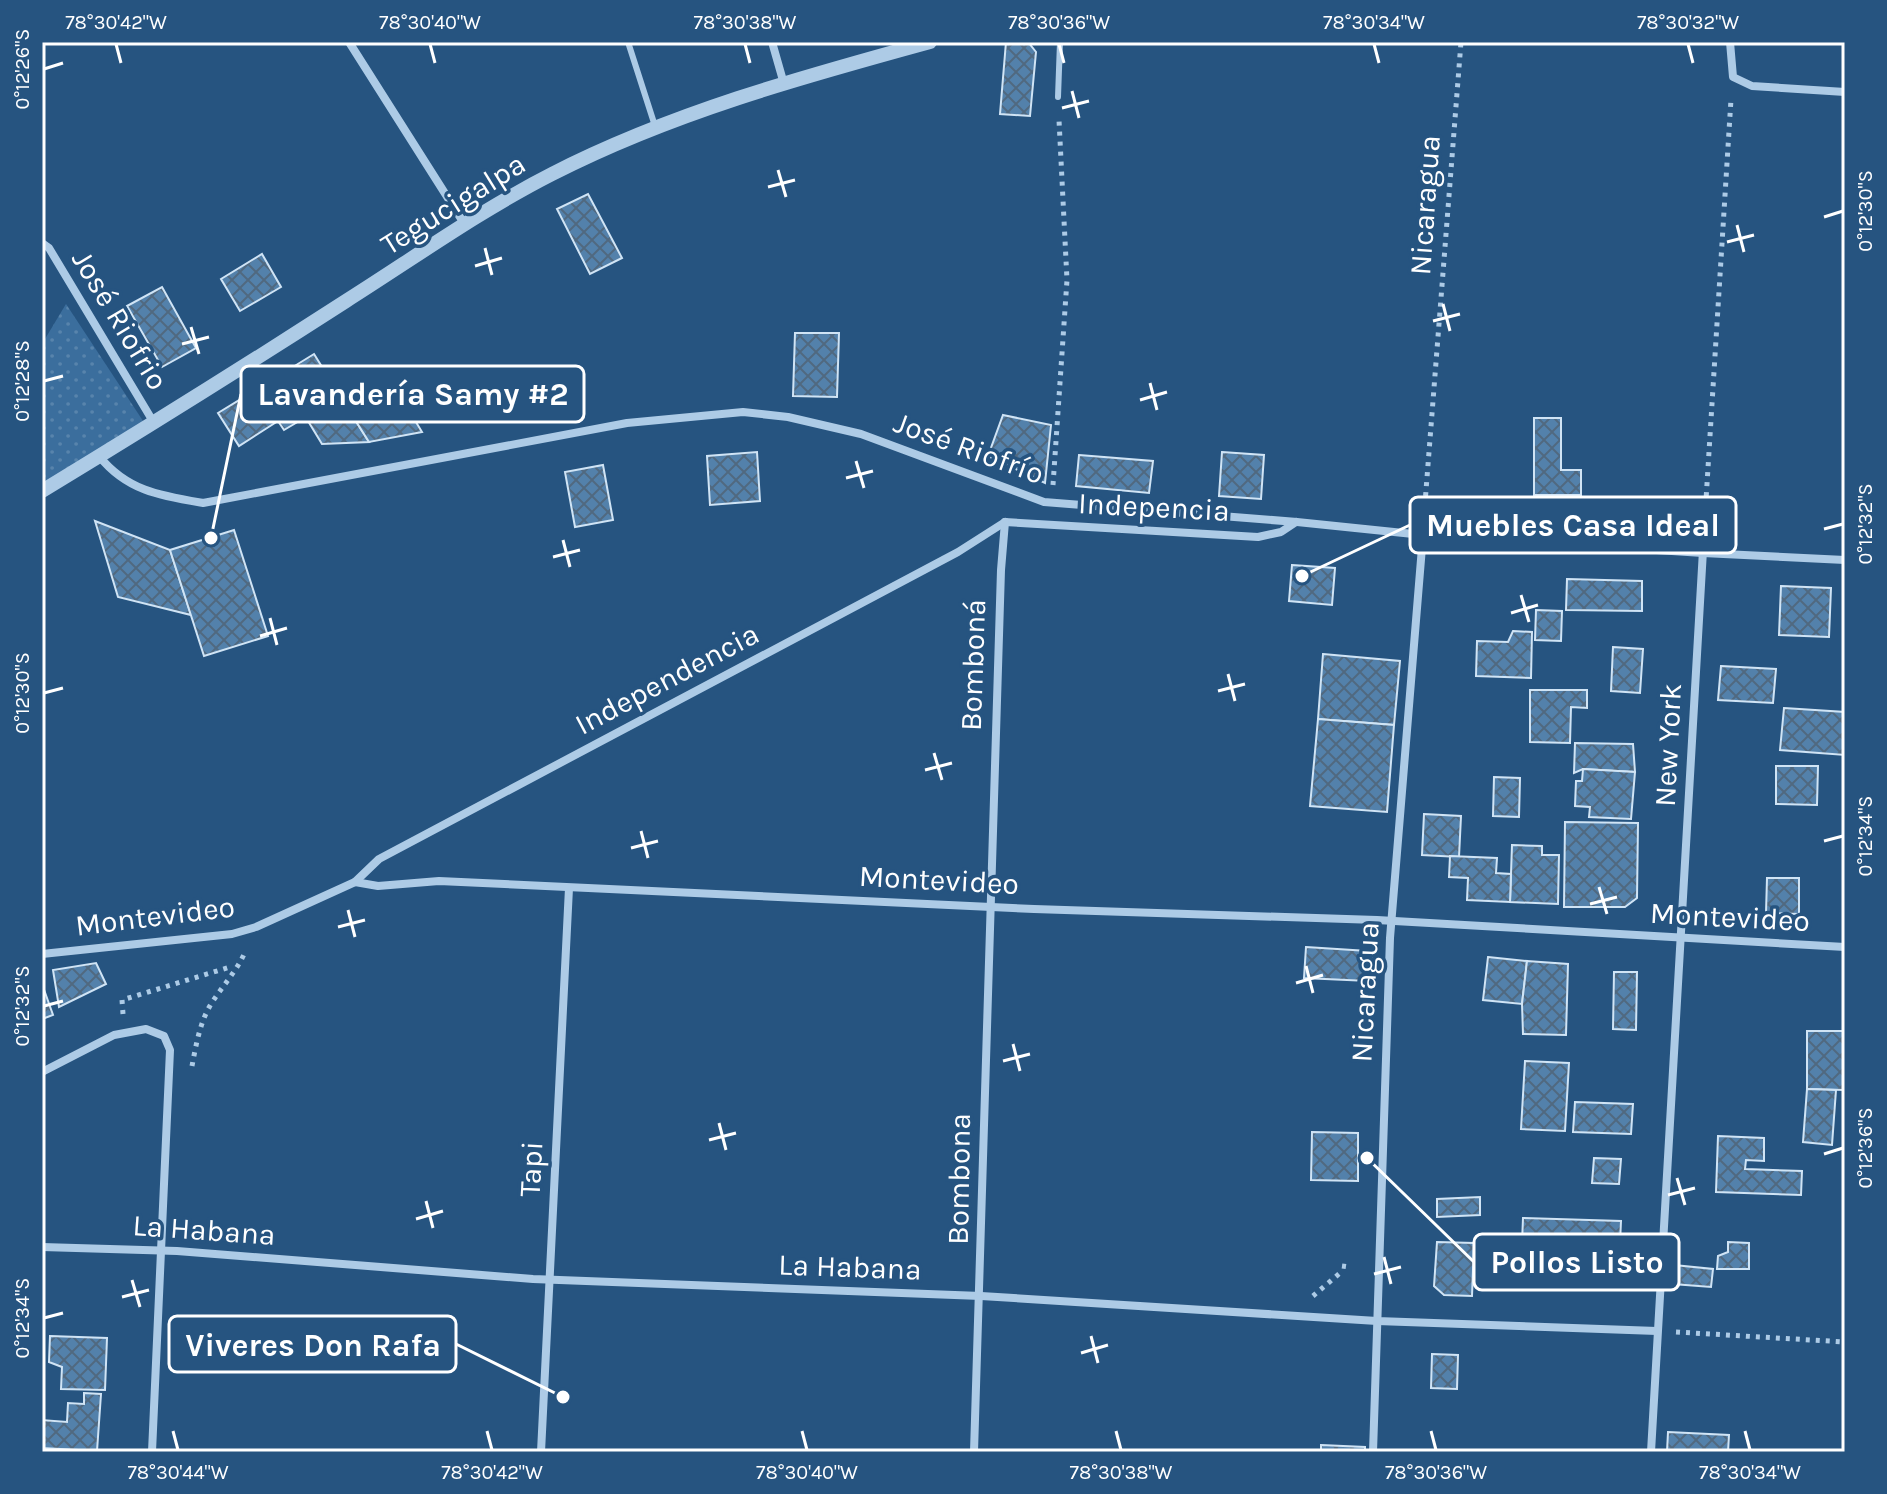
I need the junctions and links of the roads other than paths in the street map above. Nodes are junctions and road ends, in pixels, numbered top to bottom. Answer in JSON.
{"nodes":[{"id":1,"x":349,"y":42,"type":"edge"},
{"id":2,"x":628,"y":42,"type":"edge"},
{"id":3,"x":772,"y":42,"type":"edge"},
{"id":4,"x":930,"y":42,"type":"edge"},
{"id":5,"x":1060,"y":42,"type":"edge"},
{"id":6,"x":1730,"y":42,"type":"edge"},
{"id":7,"x":784,"y":84,"type":"junction"},
{"id":8,"x":1845,"y":92,"type":"edge"},
{"id":9,"x":1058,"y":97,"type":"dead end"},
{"id":10,"x":655,"y":128,"type":"junction"},
{"id":11,"x":465,"y":225,"type":"junction"},
{"id":12,"x":42,"y":243,"type":"edge"},
{"id":13,"x":154,"y":424,"type":"junction"},
{"id":14,"x":99,"y":456,"type":"junction"},
{"id":15,"x":42,"y":491,"type":"edge"},
{"id":16,"x":1005,"y":522,"type":"junction"},
{"id":17,"x":1297,"y":522,"type":"junction"},
{"id":18,"x":1704,"y":533,"type":"road end"},
{"id":19,"x":1423,"y":535,"type":"junction"},
{"id":20,"x":1703,"y":553,"type":"junction"},
{"id":21,"x":1845,"y":560,"type":"edge"},
{"id":22,"x":355,"y":882,"type":"junction"},
{"id":23,"x":569,"y":888,"type":"junction"},
{"id":24,"x":989,"y":907,"type":"junction"},
{"id":25,"x":1392,"y":921,"type":"junction"},
{"id":26,"x":1682,"y":939,"type":"junction"},
{"id":27,"x":1845,"y":947,"type":"edge"},
{"id":28,"x":42,"y":954,"type":"edge"},
{"id":29,"x":42,"y":1072,"type":"edge"},
{"id":30,"x":42,"y":1247,"type":"edge"},
{"id":31,"x":162,"y":1250,"type":"junction"},
{"id":32,"x":549,"y":1280,"type":"junction"},
{"id":33,"x":981,"y":1296,"type":"junction"},
{"id":34,"x":1377,"y":1321,"type":"junction"},
{"id":35,"x":1662,"y":1331,"type":"junction"},
{"id":36,"x":152,"y":1452,"type":"edge"},
{"id":37,"x":541,"y":1452,"type":"edge"},
{"id":38,"x":974,"y":1452,"type":"edge"},
{"id":39,"x":1373,"y":1452,"type":"edge"},
{"id":40,"x":1651,"y":1452,"type":"edge"}],
"edges":[{"from":1,"to":11,"type":"street"},
{"from":2,"to":10,"type":"lane"},
{"from":3,"to":7,"type":"street"},
{"from":4,"to":7,"type":"street","name":"Tegucigalpa"},
{"from":5,"to":9,"type":"lane"},
{"from":6,"to":8,"type":"street"},
{"from":7,"to":10,"type":"street","name":"Tegucigalpa"},
{"from":10,"to":11,"type":"street","name":"Tegucigalpa"},
{"from":11,"to":13,"type":"street","name":"Tegucigalpa"},
{"from":12,"to":13,"type":"street","name":"José Riofrio"},
{"from":13,"to":14,"type":"street","name":"Tegucigalpa"},
{"from":14,"to":15,"type":"street","name":"Tegucigalpa"},
{"from":14,"to":17,"type":"street","name":"José Riofrío"},
{"from":16,"to":17,"type":"street","name":"Indepencia"},
{"from":16,"to":22,"type":"street","name":"Independencia"},
{"from":16,"to":24,"type":"street","name":"Bomboná"},
{"from":17,"to":19,"type":"street","name":"José Riofrío"},
{"from":18,"to":20,"type":"street","name":"New York"},
{"from":19,"to":20,"type":"street","name":"José Riofrío"},
{"from":19,"to":25,"type":"street","name":"Nicaragua"},
{"from":20,"to":21,"type":"street","name":"José Riofrío"},
{"from":20,"to":26,"type":"street","name":"New York"},
{"from":22,"to":23,"type":"street","name":"Montevideo"},
{"from":22,"to":28,"type":"street","name":"Montevideo"},
{"from":23,"to":24,"type":"street","name":"Montevideo"},
{"from":23,"to":32,"type":"street","name":"Tapi"},
{"from":24,"to":25,"type":"street","name":"Montevideo"},
{"from":24,"to":33,"type":"street","name":"Bombona"},
{"from":25,"to":26,"type":"street","name":"Montevideo"},
{"from":25,"to":34,"type":"street","name":"Nicaragua"},
{"from":26,"to":27,"type":"street","name":"Montevideo"},
{"from":26,"to":35,"type":"street","name":"New York"},
{"from":29,"to":31,"type":"street"},
{"from":30,"to":31,"type":"street","name":"La Habana"},
{"from":31,"to":32,"type":"street","name":"La Habana"},
{"from":31,"to":36,"type":"street"},
{"from":32,"to":33,"type":"street","name":"La Habana"},
{"from":32,"to":37,"type":"street","name":"Tapi"},
{"from":33,"to":34,"type":"street","name":"La Habana"},
{"from":33,"to":38,"type":"street","name":"Bombona"},
{"from":34,"to":35,"type":"street","name":"La Habana"},
{"from":34,"to":39,"type":"street","name":"Nicaragua"},
{"from":35,"to":40,"type":"street","name":"New York"}]}
